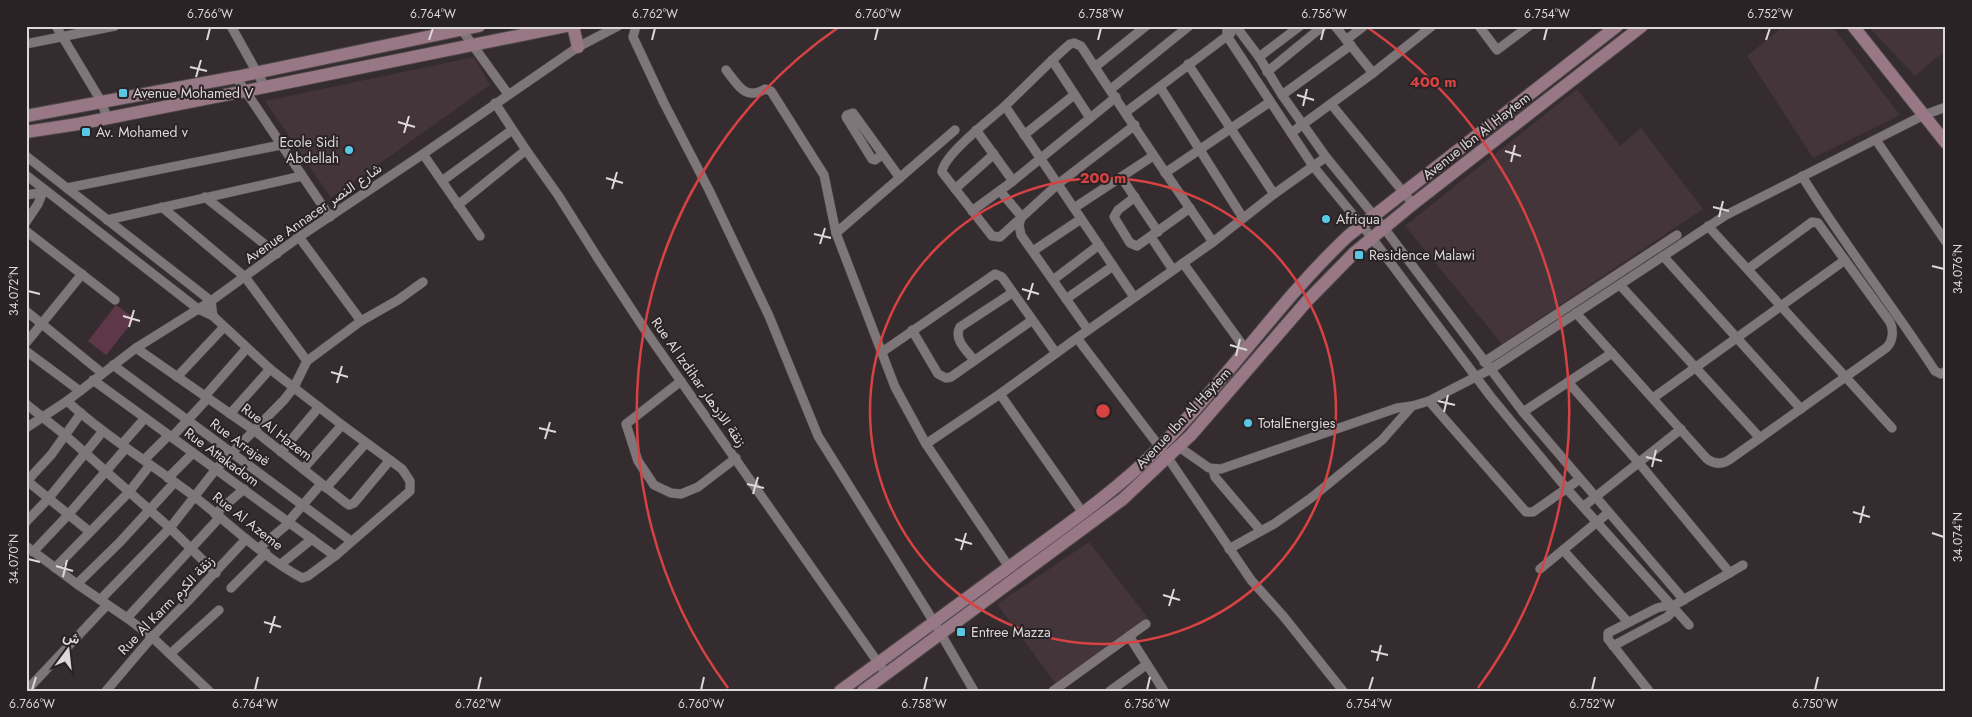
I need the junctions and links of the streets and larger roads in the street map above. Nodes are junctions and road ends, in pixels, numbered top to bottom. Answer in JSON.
{"nodes":[{"id":1,"x":56,"y":26,"type":"edge"},
{"id":2,"x":115,"y":26,"type":"edge"},
{"id":3,"x":231,"y":26,"type":"edge"},
{"id":4,"x":479,"y":26,"type":"edge"},
{"id":5,"x":566,"y":26,"type":"edge"},
{"id":6,"x":573,"y":26,"type":"edge"},
{"id":7,"x":618,"y":26,"type":"edge"},
{"id":8,"x":636,"y":26,"type":"edge"},
{"id":9,"x":1146,"y":26,"type":"edge"},
{"id":10,"x":1189,"y":26,"type":"edge"},
{"id":11,"x":1300,"y":26,"type":"edge"},
{"id":12,"x":1323,"y":26,"type":"edge"},
{"id":13,"x":1335,"y":26,"type":"edge"},
{"id":14,"x":1364,"y":26,"type":"edge"},
{"id":15,"x":1479,"y":26,"type":"edge"},
{"id":16,"x":1529,"y":26,"type":"edge"},
{"id":17,"x":1617,"y":26,"type":"edge"},
{"id":18,"x":1642,"y":26,"type":"edge"},
{"id":19,"x":1853,"y":26,"type":"edge"},
{"id":20,"x":1238,"y":27,"type":"edge"},
{"id":21,"x":461,"y":28,"type":"edge"},
{"id":22,"x":1428,"y":28,"type":"edge"},
{"id":23,"x":1227,"y":31,"type":"edge"},
{"id":24,"x":63,"y":37,"type":"junction"},
{"id":25,"x":1348,"y":42,"type":"junction"},
{"id":26,"x":26,"y":44,"type":"edge"},
{"id":27,"x":472,"y":45,"type":"junction"},
{"id":28,"x":578,"y":47,"type":"junction"},
{"id":29,"x":1259,"y":57,"type":"junction"},
{"id":30,"x":1052,"y":60,"type":"junction"},
{"id":31,"x":1188,"y":64,"type":"junction"},
{"id":32,"x":1095,"y":66,"type":"junction"},
{"id":33,"x":726,"y":70,"type":"dead end"},
{"id":34,"x":258,"y":72,"type":"junction"},
{"id":35,"x":1267,"y":72,"type":"junction"},
{"id":36,"x":1373,"y":73,"type":"junction"},
{"id":37,"x":236,"y":77,"type":"junction"},
{"id":38,"x":1160,"y":86,"type":"junction"},
{"id":39,"x":265,"y":87,"type":"junction"},
{"id":40,"x":246,"y":90,"type":"junction"},
{"id":41,"x":1113,"y":93,"type":"junction"},
{"id":42,"x":508,"y":94,"type":"junction"},
{"id":43,"x":1074,"y":95,"type":"junction"},
{"id":44,"x":1282,"y":96,"type":"junction"},
{"id":45,"x":101,"y":100,"type":"junction"},
{"id":46,"x":1270,"y":102,"type":"junction"},
{"id":47,"x":495,"y":103,"type":"junction"},
{"id":48,"x":1332,"y":104,"type":"junction"},
{"id":49,"x":1005,"y":106,"type":"junction"},
{"id":50,"x":1946,"y":107,"type":"edge"},
{"id":51,"x":1126,"y":112,"type":"junction"},
{"id":52,"x":1924,"y":115,"type":"junction"},
{"id":53,"x":26,"y":116,"type":"edge"},
{"id":54,"x":107,"y":117,"type":"junction"},
{"id":55,"x":1090,"y":118,"type":"junction"},
{"id":56,"x":1135,"y":125,"type":"junction"},
{"id":57,"x":1304,"y":125,"type":"junction"},
{"id":58,"x":1230,"y":129,"type":"junction"},
{"id":59,"x":512,"y":130,"type":"junction"},
{"id":60,"x":955,"y":130,"type":"dead end"},
{"id":61,"x":976,"y":130,"type":"junction"},
{"id":62,"x":26,"y":132,"type":"edge"},
{"id":63,"x":1291,"y":133,"type":"junction"},
{"id":64,"x":1024,"y":135,"type":"junction"},
{"id":65,"x":1876,"y":140,"type":"junction"},
{"id":66,"x":1946,"y":143,"type":"edge"},
{"id":67,"x":281,"y":144,"type":"junction"},
{"id":68,"x":1200,"y":149,"type":"junction"},
{"id":69,"x":526,"y":150,"type":"junction"},
{"id":70,"x":423,"y":154,"type":"junction"},
{"id":71,"x":883,"y":154,"type":"junction"},
{"id":72,"x":994,"y":154,"type":"junction"},
{"id":73,"x":26,"y":156,"type":"edge"},
{"id":74,"x":1154,"y":156,"type":"junction"},
{"id":75,"x":1326,"y":157,"type":"junction"},
{"id":76,"x":1040,"y":159,"type":"junction"},
{"id":77,"x":1313,"y":166,"type":"junction"},
{"id":78,"x":1165,"y":173,"type":"junction"},
{"id":79,"x":26,"y":175,"type":"edge"},
{"id":80,"x":302,"y":176,"type":"junction"},
{"id":81,"x":1802,"y":176,"type":"junction"},
{"id":82,"x":1121,"y":177,"type":"junction"},
{"id":83,"x":900,"y":178,"type":"junction"},
{"id":84,"x":442,"y":181,"type":"junction"},
{"id":85,"x":1014,"y":181,"type":"junction"},
{"id":86,"x":1058,"y":184,"type":"junction"},
{"id":87,"x":67,"y":188,"type":"junction"},
{"id":88,"x":955,"y":189,"type":"junction"},
{"id":89,"x":1000,"y":191,"type":"junction"},
{"id":90,"x":45,"y":192,"type":"junction"},
{"id":91,"x":1404,"y":193,"type":"junction"},
{"id":92,"x":1274,"y":194,"type":"junction"},
{"id":93,"x":26,"y":195,"type":"edge"},
{"id":94,"x":205,"y":197,"type":"junction"},
{"id":95,"x":1135,"y":198,"type":"junction"},
{"id":96,"x":1413,"y":204,"type":"junction"},
{"id":97,"x":458,"y":205,"type":"junction"},
{"id":98,"x":162,"y":207,"type":"junction"},
{"id":99,"x":1074,"y":208,"type":"junction"},
{"id":100,"x":1190,"y":208,"type":"junction"},
{"id":101,"x":972,"y":211,"type":"junction"},
{"id":102,"x":1374,"y":215,"type":"junction"},
{"id":103,"x":330,"y":217,"type":"junction"},
{"id":104,"x":1022,"y":217,"type":"junction"},
{"id":105,"x":1081,"y":218,"type":"junction"},
{"id":106,"x":1243,"y":218,"type":"junction"},
{"id":107,"x":107,"y":220,"type":"junction"},
{"id":108,"x":26,"y":222,"type":"edge"},
{"id":109,"x":1362,"y":224,"type":"junction"},
{"id":110,"x":1708,"y":226,"type":"junction"},
{"id":111,"x":1384,"y":228,"type":"junction"},
{"id":112,"x":26,"y":231,"type":"edge"},
{"id":113,"x":836,"y":233,"type":"junction"},
{"id":114,"x":1155,"y":234,"type":"junction"},
{"id":115,"x":1677,"y":235,"type":"dead end"},
{"id":116,"x":480,"y":236,"type":"dead end"},
{"id":117,"x":299,"y":237,"type":"junction"},
{"id":118,"x":1372,"y":238,"type":"junction"},
{"id":119,"x":1213,"y":242,"type":"junction"},
{"id":120,"x":1946,"y":242,"type":"edge"},
{"id":121,"x":1099,"y":245,"type":"junction"},
{"id":122,"x":1033,"y":251,"type":"junction"},
{"id":123,"x":277,"y":254,"type":"junction"},
{"id":124,"x":1663,"y":256,"type":"junction"},
{"id":125,"x":1845,"y":260,"type":"junction"},
{"id":126,"x":1183,"y":263,"type":"junction"},
{"id":127,"x":1113,"y":266,"type":"junction"},
{"id":128,"x":1748,"y":269,"type":"junction"},
{"id":129,"x":1173,"y":270,"type":"junction"},
{"id":130,"x":82,"y":274,"type":"junction"},
{"id":131,"x":245,"y":277,"type":"junction"},
{"id":132,"x":1053,"y":280,"type":"junction"},
{"id":133,"x":423,"y":282,"type":"dead end"},
{"id":134,"x":1620,"y":285,"type":"junction"},
{"id":135,"x":1012,"y":293,"type":"junction"},
{"id":136,"x":1134,"y":297,"type":"junction"},
{"id":137,"x":1066,"y":299,"type":"junction"},
{"id":138,"x":115,"y":300,"type":"dead end"},
{"id":139,"x":211,"y":300,"type":"junction"},
{"id":140,"x":1781,"y":305,"type":"junction"},
{"id":141,"x":198,"y":309,"type":"junction"},
{"id":142,"x":26,"y":311,"type":"edge"},
{"id":143,"x":1576,"y":313,"type":"junction"},
{"id":144,"x":213,"y":316,"type":"junction"},
{"id":145,"x":1032,"y":320,"type":"junction"},
{"id":146,"x":361,"y":321,"type":"junction"},
{"id":147,"x":42,"y":324,"type":"junction"},
{"id":148,"x":224,"y":327,"type":"junction"},
{"id":149,"x":912,"y":330,"type":"junction"},
{"id":150,"x":1088,"y":330,"type":"junction"},
{"id":151,"x":1737,"y":337,"type":"junction"},
{"id":152,"x":1077,"y":338,"type":"junction"},
{"id":153,"x":26,"y":343,"type":"edge"},
{"id":154,"x":136,"y":348,"type":"junction"},
{"id":155,"x":246,"y":348,"type":"junction"},
{"id":156,"x":1246,"y":350,"type":"junction"},
{"id":157,"x":26,"y":351,"type":"edge"},
{"id":158,"x":882,"y":352,"type":"junction"},
{"id":159,"x":1056,"y":353,"type":"junction"},
{"id":160,"x":1612,"y":353,"type":"junction"},
{"id":161,"x":974,"y":360,"type":"junction"},
{"id":162,"x":307,"y":361,"type":"junction"},
{"id":163,"x":1484,"y":362,"type":"junction"},
{"id":164,"x":113,"y":365,"type":"junction"},
{"id":165,"x":1696,"y":366,"type":"junction"},
{"id":166,"x":270,"y":368,"type":"junction"},
{"id":167,"x":1491,"y":369,"type":"junction"},
{"id":168,"x":1946,"y":370,"type":"edge"},
{"id":169,"x":102,"y":373,"type":"junction"},
{"id":170,"x":177,"y":376,"type":"junction"},
{"id":171,"x":1476,"y":376,"type":"junction"},
{"id":172,"x":1845,"y":377,"type":"junction"},
{"id":173,"x":93,"y":380,"type":"junction"},
{"id":174,"x":681,"y":381,"type":"junction"},
{"id":175,"x":1568,"y":382,"type":"junction"},
{"id":176,"x":294,"y":387,"type":"junction"},
{"id":177,"x":80,"y":391,"type":"junction"},
{"id":178,"x":1000,"y":394,"type":"junction"},
{"id":179,"x":206,"y":397,"type":"junction"},
{"id":180,"x":1653,"y":398,"type":"junction"},
{"id":181,"x":67,"y":401,"type":"junction"},
{"id":182,"x":1429,"y":401,"type":"junction"},
{"id":183,"x":26,"y":404,"type":"edge"},
{"id":184,"x":1412,"y":406,"type":"junction"},
{"id":185,"x":319,"y":407,"type":"junction"},
{"id":186,"x":1801,"y":409,"type":"junction"},
{"id":187,"x":1524,"y":412,"type":"junction"},
{"id":188,"x":81,"y":414,"type":"junction"},
{"id":189,"x":230,"y":414,"type":"junction"},
{"id":190,"x":43,"y":417,"type":"junction"},
{"id":191,"x":145,"y":418,"type":"junction"},
{"id":192,"x":187,"y":421,"type":"junction"},
{"id":193,"x":342,"y":425,"type":"junction"},
{"id":194,"x":26,"y":428,"type":"edge"},
{"id":195,"x":1892,"y":428,"type":"dead end"},
{"id":196,"x":1681,"y":429,"type":"junction"},
{"id":197,"x":103,"y":431,"type":"junction"},
{"id":198,"x":255,"y":431,"type":"junction"},
{"id":199,"x":65,"y":435,"type":"junction"},
{"id":200,"x":170,"y":436,"type":"junction"},
{"id":201,"x":1760,"y":438,"type":"junction"},
{"id":202,"x":366,"y":443,"type":"junction"},
{"id":203,"x":926,"y":444,"type":"junction"},
{"id":204,"x":124,"y":446,"type":"junction"},
{"id":205,"x":1160,"y":447,"type":"junction"},
{"id":206,"x":1179,"y":447,"type":"junction"},
{"id":207,"x":281,"y":452,"type":"junction"},
{"id":208,"x":85,"y":453,"type":"junction"},
{"id":209,"x":193,"y":453,"type":"junction"},
{"id":210,"x":232,"y":453,"type":"junction"},
{"id":211,"x":736,"y":458,"type":"junction"},
{"id":212,"x":1168,"y":458,"type":"junction"},
{"id":213,"x":390,"y":460,"type":"junction"},
{"id":214,"x":147,"y":463,"type":"junction"},
{"id":215,"x":1639,"y":463,"type":"junction"},
{"id":216,"x":216,"y":469,"type":"junction"},
{"id":217,"x":303,"y":469,"type":"junction"},
{"id":218,"x":1213,"y":469,"type":"junction"},
{"id":219,"x":106,"y":472,"type":"junction"},
{"id":220,"x":1580,"y":479,"type":"junction"},
{"id":221,"x":171,"y":480,"type":"junction"},
{"id":222,"x":26,"y":481,"type":"edge"},
{"id":223,"x":324,"y":486,"type":"junction"},
{"id":224,"x":244,"y":489,"type":"junction"},
{"id":225,"x":1568,"y":489,"type":"junction"},
{"id":226,"x":129,"y":492,"type":"junction"},
{"id":227,"x":194,"y":497,"type":"junction"},
{"id":228,"x":1595,"y":498,"type":"junction"},
{"id":229,"x":48,"y":499,"type":"junction"},
{"id":230,"x":302,"y":505,"type":"junction"},
{"id":231,"x":1584,"y":506,"type":"junction"},
{"id":232,"x":148,"y":509,"type":"junction"},
{"id":233,"x":1083,"y":513,"type":"junction"},
{"id":234,"x":1608,"y":513,"type":"junction"},
{"id":235,"x":68,"y":515,"type":"junction"},
{"id":236,"x":218,"y":516,"type":"junction"},
{"id":237,"x":26,"y":522,"type":"edge"},
{"id":238,"x":288,"y":522,"type":"junction"},
{"id":239,"x":1598,"y":522,"type":"junction"},
{"id":240,"x":170,"y":528,"type":"junction"},
{"id":241,"x":1261,"y":531,"type":"junction"},
{"id":242,"x":90,"y":532,"type":"junction"},
{"id":243,"x":246,"y":539,"type":"junction"},
{"id":244,"x":312,"y":539,"type":"junction"},
{"id":245,"x":350,"y":541,"type":"junction"},
{"id":246,"x":30,"y":549,"type":"edge"},
{"id":247,"x":192,"y":549,"type":"junction"},
{"id":248,"x":1229,"y":549,"type":"junction"},
{"id":249,"x":1563,"y":550,"type":"junction"},
{"id":250,"x":262,"y":551,"type":"junction"},
{"id":251,"x":334,"y":556,"type":"junction"},
{"id":252,"x":281,"y":564,"type":"junction"},
{"id":253,"x":1743,"y":565,"type":"dead end"},
{"id":254,"x":1010,"y":567,"type":"junction"},
{"id":255,"x":55,"y":568,"type":"junction"},
{"id":256,"x":1540,"y":569,"type":"dead end"},
{"id":257,"x":216,"y":573,"type":"junction"},
{"id":258,"x":1730,"y":573,"type":"junction"},
{"id":259,"x":77,"y":584,"type":"junction"},
{"id":260,"x":231,"y":588,"type":"dead end"},
{"id":261,"x":1684,"y":600,"type":"junction"},
{"id":262,"x":103,"y":602,"type":"junction"},
{"id":263,"x":1673,"y":606,"type":"junction"},
{"id":264,"x":219,"y":610,"type":"dead end"},
{"id":265,"x":1640,"y":616,"type":"junction"},
{"id":266,"x":127,"y":618,"type":"junction"},
{"id":267,"x":934,"y":622,"type":"junction"},
{"id":268,"x":1628,"y":622,"type":"junction"},
{"id":269,"x":1146,"y":624,"type":"dead end"},
{"id":270,"x":1689,"y":625,"type":"dead end"},
{"id":271,"x":1646,"y":628,"type":"junction"},
{"id":272,"x":941,"y":635,"type":"junction"},
{"id":273,"x":1129,"y":636,"type":"junction"},
{"id":274,"x":152,"y":637,"type":"junction"},
{"id":275,"x":1613,"y":646,"type":"junction"},
{"id":276,"x":170,"y":654,"type":"junction"},
{"id":277,"x":878,"y":663,"type":"junction"},
{"id":278,"x":1146,"y":665,"type":"junction"},
{"id":279,"x":886,"y":674,"type":"junction"},
{"id":280,"x":26,"y":691,"type":"edge"},
{"id":281,"x":106,"y":691,"type":"edge"},
{"id":282,"x":209,"y":691,"type":"edge"},
{"id":283,"x":840,"y":691,"type":"edge"},
{"id":284,"x":863,"y":691,"type":"edge"},
{"id":285,"x":974,"y":691,"type":"edge"},
{"id":286,"x":1053,"y":691,"type":"edge"},
{"id":287,"x":1110,"y":691,"type":"edge"},
{"id":288,"x":1163,"y":691,"type":"edge"},
{"id":289,"x":1343,"y":691,"type":"edge"},
{"id":290,"x":1649,"y":691,"type":"edge"}],
"edges":[{"from":1,"to":24,"type":"street"},
{"from":2,"to":24,"type":"street"},
{"from":3,"to":34,"type":"street"},
{"from":4,"to":21,"type":"street"},
{"from":5,"to":27,"type":"street"},
{"from":6,"to":28,"type":"street"},
{"from":7,"to":28,"type":"street","name":"Avenue Annacer شارع النصر"},
{"from":8,"to":267,"type":"street"},
{"from":9,"to":32,"type":"street"},
{"from":10,"to":41,"type":"street"},
{"from":11,"to":29,"type":"street"},
{"from":12,"to":35,"type":"street"},
{"from":13,"to":25,"type":"street"},
{"from":14,"to":25,"type":"street"},
{"from":15,"to":16,"type":"street"},
{"from":17,"to":91,"type":"street","name":"Avenue Ibn Al Haytem"},
{"from":18,"to":96,"type":"street","name":"Avenue Ibn Al Haytem"},
{"from":19,"to":52,"type":"street"},
{"from":20,"to":23,"type":"street"},
{"from":20,"to":29,"type":"street"},
{"from":21,"to":27,"type":"street"},
{"from":21,"to":34,"type":"street"},
{"from":22,"to":36,"type":"street"},
{"from":23,"to":31,"type":"street"},
{"from":23,"to":46,"type":"street"},
{"from":24,"to":26,"type":"street"},
{"from":24,"to":45,"type":"street"},
{"from":25,"to":36,"type":"street"},
{"from":25,"to":44,"type":"street"},
{"from":27,"to":39,"type":"street"},
{"from":27,"to":42,"type":"street"},
{"from":28,"to":42,"type":"street","name":"Avenue Annacer شارع النصر"},
{"from":29,"to":35,"type":"street"},
{"from":30,"to":32,"type":"street"},
{"from":30,"to":43,"type":"street"},
{"from":30,"to":49,"type":"street"},
{"from":31,"to":38,"type":"street"},
{"from":31,"to":58,"type":"street"},
{"from":32,"to":41,"type":"street"},
{"from":33,"to":113,"type":"street"},
{"from":34,"to":37,"type":"street"},
{"from":34,"to":39,"type":"street"},
{"from":35,"to":44,"type":"street"},
{"from":36,"to":48,"type":"street"},
{"from":37,"to":40,"type":"street"},
{"from":37,"to":45,"type":"street"},
{"from":38,"to":51,"type":"street"},
{"from":38,"to":68,"type":"street"},
{"from":39,"to":40,"type":"street"},
{"from":40,"to":54,"type":"street"},
{"from":40,"to":67,"type":"street"},
{"from":41,"to":51,"type":"street"},
{"from":41,"to":55,"type":"street"},
{"from":42,"to":47,"type":"street","name":"Avenue Annacer شارع النصر"},
{"from":43,"to":55,"type":"street"},
{"from":43,"to":64,"type":"street"},
{"from":44,"to":57,"type":"street"},
{"from":45,"to":53,"type":"street"},
{"from":45,"to":54,"type":"street"},
{"from":46,"to":58,"type":"street"},
{"from":46,"to":63,"type":"street"},
{"from":47,"to":59,"type":"street","name":"Rue Al Izdihar زنقة الازدهار"},
{"from":47,"to":70,"type":"street","name":"Avenue Annacer شارع النصر"},
{"from":48,"to":57,"type":"street"},
{"from":48,"to":91,"type":"street"},
{"from":49,"to":61,"type":"street"},
{"from":49,"to":64,"type":"street"},
{"from":50,"to":52,"type":"street"},
{"from":51,"to":56,"type":"street"},
{"from":52,"to":65,"type":"street"},
{"from":52,"to":66,"type":"street"},
{"from":54,"to":62,"type":"street"},
{"from":55,"to":76,"type":"street"},
{"from":56,"to":74,"type":"street"},
{"from":56,"to":86,"type":"street"},
{"from":57,"to":63,"type":"street"},
{"from":57,"to":75,"type":"street"},
{"from":58,"to":68,"type":"street"},
{"from":58,"to":92,"type":"street"},
{"from":59,"to":69,"type":"street","name":"Rue Al Izdihar زنقة الازدهار"},
{"from":59,"to":84,"type":"street"},
{"from":60,"to":83,"type":"street"},
{"from":61,"to":72,"type":"street"},
{"from":61,"to":88,"type":"street"},
{"from":63,"to":77,"type":"street"},
{"from":64,"to":76,"type":"street"},
{"from":65,"to":81,"type":"street"},
{"from":65,"to":120,"type":"street"},
{"from":67,"to":80,"type":"street"},
{"from":67,"to":87,"type":"street"},
{"from":68,"to":78,"type":"street"},
{"from":68,"to":106,"type":"street"},
{"from":69,"to":97,"type":"street"},
{"from":69,"to":174,"type":"street","name":"Rue Al Izdihar زنقة الازدهار"},
{"from":70,"to":84,"type":"street"},
{"from":70,"to":103,"type":"street","name":"Avenue Annacer شارع النصر"},
{"from":71,"to":71,"type":"street"},
{"from":71,"to":83,"type":"street"},
{"from":72,"to":85,"type":"street"},
{"from":72,"to":88,"type":"street"},
{"from":73,"to":87,"type":"street"},
{"from":74,"to":78,"type":"street"},
{"from":74,"to":82,"type":"street"},
{"from":75,"to":77,"type":"street"},
{"from":75,"to":102,"type":"street"},
{"from":76,"to":85,"type":"street"},
{"from":76,"to":86,"type":"street"},
{"from":77,"to":92,"type":"street"},
{"from":77,"to":109,"type":"street"},
{"from":78,"to":100,"type":"street"},
{"from":79,"to":90,"type":"street"},
{"from":80,"to":94,"type":"street"},
{"from":80,"to":103,"type":"street"},
{"from":81,"to":110,"type":"street"},
{"from":81,"to":168,"type":"street"},
{"from":82,"to":95,"type":"street"},
{"from":82,"to":99,"type":"street"},
{"from":83,"to":113,"type":"street"},
{"from":84,"to":97,"type":"street"},
{"from":85,"to":89,"type":"street"},
{"from":86,"to":99,"type":"street"},
{"from":86,"to":104,"type":"street"},
{"from":87,"to":107,"type":"street"},
{"from":88,"to":101,"type":"street"},
{"from":89,"to":101,"type":"street"},
{"from":89,"to":104,"type":"street"},
{"from":90,"to":93,"type":"street"},
{"from":90,"to":108,"type":"street"},
{"from":90,"to":141,"type":"street"},
{"from":91,"to":96,"type":"street"},
{"from":91,"to":102,"type":"street","name":"Avenue Ibn Al Haytem"},
{"from":92,"to":106,"type":"street"},
{"from":94,"to":98,"type":"street"},
{"from":94,"to":123,"type":"street"},
{"from":95,"to":114,"type":"street"},
{"from":95,"to":114,"type":"street"},
{"from":96,"to":111,"type":"street","name":"Avenue Ibn Al Haytem"},
{"from":97,"to":116,"type":"street"},
{"from":98,"to":107,"type":"street"},
{"from":98,"to":131,"type":"street"},
{"from":99,"to":105,"type":"street"},
{"from":100,"to":114,"type":"street"},
{"from":100,"to":119,"type":"street"},
{"from":101,"to":104,"type":"street"},
{"from":102,"to":109,"type":"street","name":"Avenue Ibn Al Haytem"},
{"from":102,"to":111,"type":"street"},
{"from":103,"to":117,"type":"street","name":"Avenue Annacer شارع النصر"},
{"from":104,"to":122,"type":"street"},
{"from":105,"to":121,"type":"street"},
{"from":105,"to":122,"type":"street"},
{"from":106,"to":119,"type":"street"},
{"from":107,"to":139,"type":"street"},
{"from":109,"to":118,"type":"street"},
{"from":109,"to":156,"type":"street","name":"Avenue Ibn Al Haytem"},
{"from":110,"to":124,"type":"street"},
{"from":110,"to":128,"type":"street"},
{"from":111,"to":118,"type":"street","name":"Avenue Ibn Al Haytem"},
{"from":111,"to":163,"type":"street"},
{"from":112,"to":130,"type":"street"},
{"from":113,"to":158,"type":"street"},
{"from":114,"to":129,"type":"street"},
{"from":115,"to":163,"type":"street"},
{"from":117,"to":123,"type":"street","name":"Avenue Annacer شارع النصر"},
{"from":117,"to":146,"type":"street"},
{"from":118,"to":171,"type":"street"},
{"from":118,"to":206,"type":"street","name":"Avenue Ibn Al Haytem"},
{"from":119,"to":126,"type":"street"},
{"from":121,"to":127,"type":"street"},
{"from":121,"to":132,"type":"street"},
{"from":122,"to":132,"type":"street"},
{"from":123,"to":131,"type":"street","name":"Avenue Annacer شارع النصر"},
{"from":124,"to":134,"type":"street"},
{"from":124,"to":151,"type":"street"},
{"from":125,"to":128,"type":"street"},
{"from":125,"to":140,"type":"street"},
{"from":125,"to":172,"type":"street"},
{"from":126,"to":129,"type":"street"},
{"from":126,"to":156,"type":"street"},
{"from":127,"to":136,"type":"street"},
{"from":127,"to":137,"type":"street"},
{"from":128,"to":140,"type":"street"},
{"from":129,"to":136,"type":"street"},
{"from":130,"to":138,"type":"street"},
{"from":130,"to":147,"type":"street"},
{"from":131,"to":139,"type":"street","name":"Avenue Annacer شارع النصر"},
{"from":131,"to":162,"type":"street"},
{"from":132,"to":137,"type":"street"},
{"from":133,"to":146,"type":"street"},
{"from":134,"to":143,"type":"street"},
{"from":134,"to":165,"type":"street"},
{"from":135,"to":145,"type":"street"},
{"from":135,"to":149,"type":"street"},
{"from":135,"to":161,"type":"street"},
{"from":136,"to":150,"type":"street"},
{"from":137,"to":150,"type":"street"},
{"from":139,"to":141,"type":"street","name":"Avenue Annacer شارع النصر"},
{"from":139,"to":144,"type":"street"},
{"from":140,"to":151,"type":"street"},
{"from":140,"to":172,"type":"street"},
{"from":141,"to":144,"type":"street"},
{"from":141,"to":154,"type":"street","name":"Avenue Annacer شارع النصر"},
{"from":142,"to":147,"type":"street"},
{"from":143,"to":160,"type":"street"},
{"from":143,"to":167,"type":"street"},
{"from":144,"to":148,"type":"street"},
{"from":145,"to":159,"type":"street"},
{"from":145,"to":161,"type":"street"},
{"from":146,"to":162,"type":"street"},
{"from":147,"to":153,"type":"street"},
{"from":147,"to":169,"type":"street"},
{"from":148,"to":155,"type":"street"},
{"from":148,"to":170,"type":"street"},
{"from":149,"to":158,"type":"street"},
{"from":149,"to":161,"type":"street"},
{"from":150,"to":152,"type":"street"},
{"from":151,"to":165,"type":"street"},
{"from":151,"to":186,"type":"street"},
{"from":152,"to":159,"type":"street"},
{"from":152,"to":205,"type":"street"},
{"from":154,"to":164,"type":"street","name":"Avenue Annacer شارع النصر"},
{"from":154,"to":170,"type":"street","name":"Rue Al Hazem"},
{"from":155,"to":166,"type":"street"},
{"from":155,"to":179,"type":"street"},
{"from":156,"to":205,"type":"street","name":"Avenue Ibn Al Haytem"},
{"from":157,"to":177,"type":"street"},
{"from":158,"to":203,"type":"street"},
{"from":159,"to":178,"type":"street"},
{"from":160,"to":175,"type":"street"},
{"from":160,"to":180,"type":"street"},
{"from":162,"to":176,"type":"street"},
{"from":163,"to":167,"type":"street"},
{"from":164,"to":169,"type":"street","name":"Avenue Annacer شارع النصر"},
{"from":164,"to":192,"type":"street","name":"Rue Arrajaë"},
{"from":165,"to":180,"type":"street"},
{"from":165,"to":201,"type":"street"},
{"from":166,"to":176,"type":"street"},
{"from":166,"to":189,"type":"street"},
{"from":167,"to":171,"type":"street"},
{"from":167,"to":187,"type":"street"},
{"from":169,"to":173,"type":"street","name":"Avenue Annacer شارع النصر"},
{"from":170,"to":179,"type":"street","name":"Rue Al Hazem"},
{"from":171,"to":182,"type":"street"},
{"from":171,"to":225,"type":"street"},
{"from":172,"to":186,"type":"street"},
{"from":172,"to":195,"type":"street"},
{"from":173,"to":177,"type":"street","name":"Avenue Annacer شارع النصر"},
{"from":173,"to":191,"type":"street","name":"Rue Attakadom"},
{"from":174,"to":211,"type":"street","name":"Rue Al Izdihar زنقة الازدهار"},
{"from":174,"to":211,"type":"street"},
{"from":175,"to":187,"type":"street"},
{"from":175,"to":215,"type":"street"},
{"from":176,"to":185,"type":"street"},
{"from":176,"to":198,"type":"street"},
{"from":177,"to":181,"type":"street","name":"Avenue Annacer شارع النصر"},
{"from":178,"to":203,"type":"street"},
{"from":178,"to":233,"type":"street"},
{"from":179,"to":189,"type":"street","name":"Rue Al Hazem"},
{"from":179,"to":192,"type":"street"},
{"from":180,"to":196,"type":"street"},
{"from":181,"to":188,"type":"street","name":"Rue Al Azeme"},
{"from":181,"to":190,"type":"street","name":"Avenue Annacer شارع النصر"},
{"from":182,"to":184,"type":"street"},
{"from":182,"to":225,"type":"street"},
{"from":183,"to":190,"type":"street"},
{"from":184,"to":218,"type":"street"},
{"from":184,"to":241,"type":"street"},
{"from":185,"to":193,"type":"street"},
{"from":185,"to":207,"type":"street"},
{"from":186,"to":201,"type":"street"},
{"from":187,"to":220,"type":"street"},
{"from":188,"to":197,"type":"street","name":"Rue Al Azeme"},
{"from":188,"to":199,"type":"street"},
{"from":189,"to":198,"type":"street","name":"Rue Al Hazem"},
{"from":190,"to":194,"type":"street","name":"Avenue Annacer شارع النصر"},
{"from":190,"to":199,"type":"street"},
{"from":191,"to":200,"type":"street","name":"Rue Attakadom"},
{"from":191,"to":204,"type":"street"},
{"from":192,"to":200,"type":"street"},
{"from":192,"to":210,"type":"street","name":"Rue Arrajaë"},
{"from":193,"to":202,"type":"street"},
{"from":193,"to":217,"type":"street"},
{"from":196,"to":201,"type":"street"},
{"from":196,"to":215,"type":"street"},
{"from":197,"to":204,"type":"street","name":"Rue Al Azeme"},
{"from":197,"to":208,"type":"street"},
{"from":198,"to":207,"type":"street","name":"Rue Al Hazem"},
{"from":198,"to":210,"type":"street"},
{"from":199,"to":208,"type":"street"},
{"from":199,"to":222,"type":"street"},
{"from":200,"to":209,"type":"street","name":"Rue Attakadom"},
{"from":200,"to":214,"type":"street"},
{"from":202,"to":213,"type":"street"},
{"from":202,"to":223,"type":"street"},
{"from":203,"to":254,"type":"street"},
{"from":204,"to":214,"type":"street","name":"Rue Al Azeme"},
{"from":204,"to":219,"type":"street"},
{"from":205,"to":212,"type":"street"},
{"from":205,"to":233,"type":"street","name":"Avenue Ibn Al Haytem"},
{"from":206,"to":212,"type":"street","name":"Avenue Ibn Al Haytem"},
{"from":206,"to":218,"type":"street"},
{"from":207,"to":217,"type":"street","name":"Rue Al Hazem"},
{"from":208,"to":219,"type":"street"},
{"from":208,"to":229,"type":"street"},
{"from":209,"to":216,"type":"street","name":"Rue Attakadom"},
{"from":209,"to":221,"type":"street"},
{"from":210,"to":216,"type":"street"},
{"from":210,"to":230,"type":"street","name":"Rue Arrajaë"},
{"from":211,"to":277,"type":"street","name":"Rue Al Izdihar زنقة الازدهار"},
{"from":212,"to":248,"type":"street"},
{"from":212,"to":272,"type":"street","name":"Avenue Ibn Al Haytem"},
{"from":213,"to":223,"type":"street","name":"Rue Al Hazem"},
{"from":213,"to":245,"type":"street","name":"Rue Al Azeme"},
{"from":214,"to":221,"type":"street","name":"Rue Al Azeme"},
{"from":214,"to":226,"type":"street"},
{"from":215,"to":228,"type":"street"},
{"from":215,"to":258,"type":"street"},
{"from":216,"to":224,"type":"street","name":"Rue Attakadom"},
{"from":216,"to":227,"type":"street"},
{"from":217,"to":223,"type":"street","name":"Rue Al Hazem"},
{"from":218,"to":241,"type":"street"},
{"from":219,"to":226,"type":"street"},
{"from":219,"to":235,"type":"street"},
{"from":220,"to":225,"type":"street"},
{"from":220,"to":228,"type":"street"},
{"from":221,"to":227,"type":"street","name":"Rue Al Azeme"},
{"from":221,"to":232,"type":"street"},
{"from":222,"to":229,"type":"street"},
{"from":223,"to":230,"type":"street"},
{"from":224,"to":236,"type":"street"},
{"from":224,"to":238,"type":"street","name":"Rue Attakadom"},
{"from":225,"to":231,"type":"street"},
{"from":226,"to":232,"type":"street"},
{"from":226,"to":242,"type":"street"},
{"from":227,"to":236,"type":"street","name":"Rue Al Azeme"},
{"from":227,"to":240,"type":"street"},
{"from":228,"to":231,"type":"street"},
{"from":228,"to":234,"type":"street"},
{"from":229,"to":235,"type":"street"},
{"from":229,"to":237,"type":"street"},
{"from":230,"to":238,"type":"street"},
{"from":230,"to":245,"type":"street","name":"Rue Arrajaë"},
{"from":231,"to":239,"type":"street"},
{"from":232,"to":240,"type":"street"},
{"from":232,"to":259,"type":"street"},
{"from":233,"to":254,"type":"street","name":"Avenue Ibn Al Haytem"},
{"from":234,"to":239,"type":"street"},
{"from":234,"to":261,"type":"street"},
{"from":235,"to":242,"type":"street"},
{"from":235,"to":246,"type":"street"},
{"from":236,"to":243,"type":"street","name":"Rue Al Azeme"},
{"from":236,"to":247,"type":"street"},
{"from":238,"to":244,"type":"street","name":"Rue Attakadom"},
{"from":238,"to":250,"type":"street"},
{"from":239,"to":249,"type":"street"},
{"from":239,"to":263,"type":"street"},
{"from":240,"to":247,"type":"street"},
{"from":240,"to":262,"type":"street"},
{"from":241,"to":248,"type":"street"},
{"from":242,"to":255,"type":"street"},
{"from":243,"to":250,"type":"street","name":"Rue Al Azeme"},
{"from":243,"to":257,"type":"street","name":"Rue Al Karm زنقة الكرم"},
{"from":244,"to":251,"type":"street","name":"Rue Attakadom"},
{"from":244,"to":252,"type":"street"},
{"from":245,"to":251,"type":"street","name":"Rue Al Azeme"},
{"from":246,"to":255,"type":"street"},
{"from":247,"to":257,"type":"street"},
{"from":247,"to":266,"type":"street"},
{"from":248,"to":289,"type":"street"},
{"from":249,"to":256,"type":"street"},
{"from":249,"to":268,"type":"street"},
{"from":250,"to":252,"type":"street","name":"Rue Al Azeme"},
{"from":250,"to":260,"type":"street"},
{"from":251,"to":252,"type":"street","name":"Rue Al Azeme"},
{"from":253,"to":258,"type":"street"},
{"from":254,"to":267,"type":"street","name":"Avenue Ibn Al Haytem"},
{"from":255,"to":259,"type":"street"},
{"from":257,"to":274,"type":"street","name":"Rue Al Karm زنقة الكرم"},
{"from":258,"to":261,"type":"street"},
{"from":259,"to":262,"type":"street"},
{"from":261,"to":263,"type":"street"},
{"from":262,"to":266,"type":"street"},
{"from":262,"to":280,"type":"street"},
{"from":263,"to":265,"type":"street"},
{"from":263,"to":270,"type":"street"},
{"from":263,"to":271,"type":"street"},
{"from":264,"to":276,"type":"street"},
{"from":265,"to":268,"type":"street"},
{"from":265,"to":271,"type":"street"},
{"from":266,"to":274,"type":"street"},
{"from":267,"to":272,"type":"street"},
{"from":267,"to":277,"type":"street","name":"Avenue Ibn Al Haytem"},
{"from":268,"to":275,"type":"street"},
{"from":269,"to":273,"type":"street"},
{"from":271,"to":275,"type":"street"},
{"from":272,"to":279,"type":"street","name":"Avenue Ibn Al Haytem"},
{"from":272,"to":285,"type":"street"},
{"from":273,"to":278,"type":"street"},
{"from":273,"to":286,"type":"street"},
{"from":274,"to":276,"type":"street"},
{"from":274,"to":281,"type":"street","name":"Rue Al Karm زنقة الكرم"},
{"from":275,"to":290,"type":"street"},
{"from":276,"to":282,"type":"street"},
{"from":277,"to":279,"type":"street","name":"Rue Al Izdihar زنقة الازدهار"},
{"from":277,"to":283,"type":"street","name":"Avenue Ibn Al Haytem"},
{"from":278,"to":287,"type":"street"},
{"from":278,"to":288,"type":"street"},
{"from":279,"to":284,"type":"street","name":"Avenue Ibn Al Haytem"}]}
